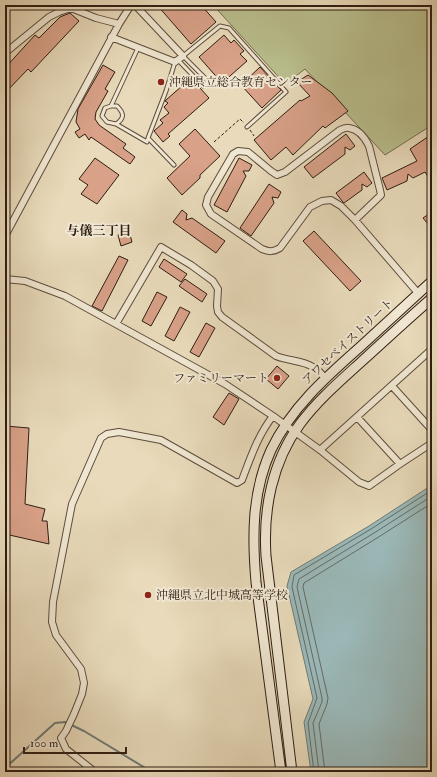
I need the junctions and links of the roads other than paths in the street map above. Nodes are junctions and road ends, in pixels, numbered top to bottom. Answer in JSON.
{"nodes":[{"id":1,"x":131,"y":5,"type":"edge"},
{"id":2,"x":135,"y":5,"type":"edge"},
{"id":3,"x":118,"y":24,"type":"junction"},
{"id":4,"x":111,"y":37,"type":"junction"},
{"id":5,"x":138,"y":48,"type":"junction"},
{"id":6,"x":5,"y":53,"type":"edge"},
{"id":7,"x":179,"y":59,"type":"junction"},
{"id":8,"x":111,"y":106,"type":"junction"},
{"id":9,"x":116,"y":124,"type":"junction"},
{"id":10,"x":247,"y":127,"type":"road end"},
{"id":11,"x":148,"y":138,"type":"junction"},
{"id":12,"x":174,"y":165,"type":"dead end"},
{"id":13,"x":355,"y":220,"type":"junction"},
{"id":14,"x":5,"y":236,"type":"edge"},
{"id":15,"x":5,"y":279,"type":"edge"},
{"id":16,"x":432,"y":281,"type":"edge"},
{"id":17,"x":418,"y":294,"type":"junction"},
{"id":18,"x":432,"y":298,"type":"edge"},
{"id":19,"x":116,"y":324,"type":"junction"},
{"id":20,"x":432,"y":349,"type":"edge"},
{"id":21,"x":427,"y":354,"type":"junction"},
{"id":22,"x":432,"y":360,"type":"edge"},
{"id":23,"x":325,"y":378,"type":"junction"},
{"id":24,"x":392,"y":386,"type":"junction"},
{"id":25,"x":273,"y":416,"type":"junction"},
{"id":26,"x":357,"y":417,"type":"junction"},
{"id":27,"x":285,"y":425,"type":"junction"},
{"id":28,"x":432,"y":430,"type":"edge"},
{"id":29,"x":295,"y":432,"type":"junction"},
{"id":30,"x":432,"y":443,"type":"edge"},
{"id":31,"x":320,"y":450,"type":"junction"},
{"id":32,"x":400,"y":464,"type":"junction"},
{"id":33,"x":95,"y":772,"type":"edge"},
{"id":34,"x":281,"y":772,"type":"edge"},
{"id":35,"x":292,"y":772,"type":"edge"}],
"edges":[{"from":1,"to":3,"type":"street"},
{"from":2,"to":7,"type":"street"},
{"from":3,"to":4,"type":"street"},
{"from":3,"to":6,"type":"street"},
{"from":4,"to":5,"type":"street"},
{"from":4,"to":14,"type":"street"},
{"from":5,"to":7,"type":"street"},
{"from":5,"to":8,"type":"lane"},
{"from":7,"to":7,"type":"lane"},
{"from":7,"to":10,"type":"lane"},
{"from":7,"to":11,"type":"lane"},
{"from":8,"to":9,"type":"lane"},
{"from":8,"to":9,"type":"lane"},
{"from":9,"to":11,"type":"lane"},
{"from":11,"to":12,"type":"lane"},
{"from":13,"to":13,"type":"street"},
{"from":13,"to":17,"type":"street"},
{"from":15,"to":19,"type":"street"},
{"from":16,"to":17,"type":"main road","name":"アワセベイストリート"},
{"from":17,"to":23,"type":"main road","name":"アワセベイストリート"},
{"from":18,"to":29,"type":"main road","name":"アワセベイストリート"},
{"from":19,"to":23,"type":"street"},
{"from":19,"to":25,"type":"street"},
{"from":20,"to":21,"type":"street"},
{"from":21,"to":22,"type":"street"},
{"from":21,"to":24,"type":"street"},
{"from":23,"to":27,"type":"main road","name":"アワセベイストリート"},
{"from":24,"to":26,"type":"street"},
{"from":24,"to":28,"type":"street"},
{"from":25,"to":27,"type":"street"},
{"from":25,"to":33,"type":"street"},
{"from":26,"to":31,"type":"street"},
{"from":26,"to":32,"type":"street"},
{"from":27,"to":29,"type":"street"},
{"from":27,"to":34,"type":"main road","name":"アワセベイストリート"},
{"from":29,"to":31,"type":"street"},
{"from":29,"to":35,"type":"main road","name":"アワセベイストリート"},
{"from":30,"to":32,"type":"street"},
{"from":31,"to":32,"type":"street"}]}
